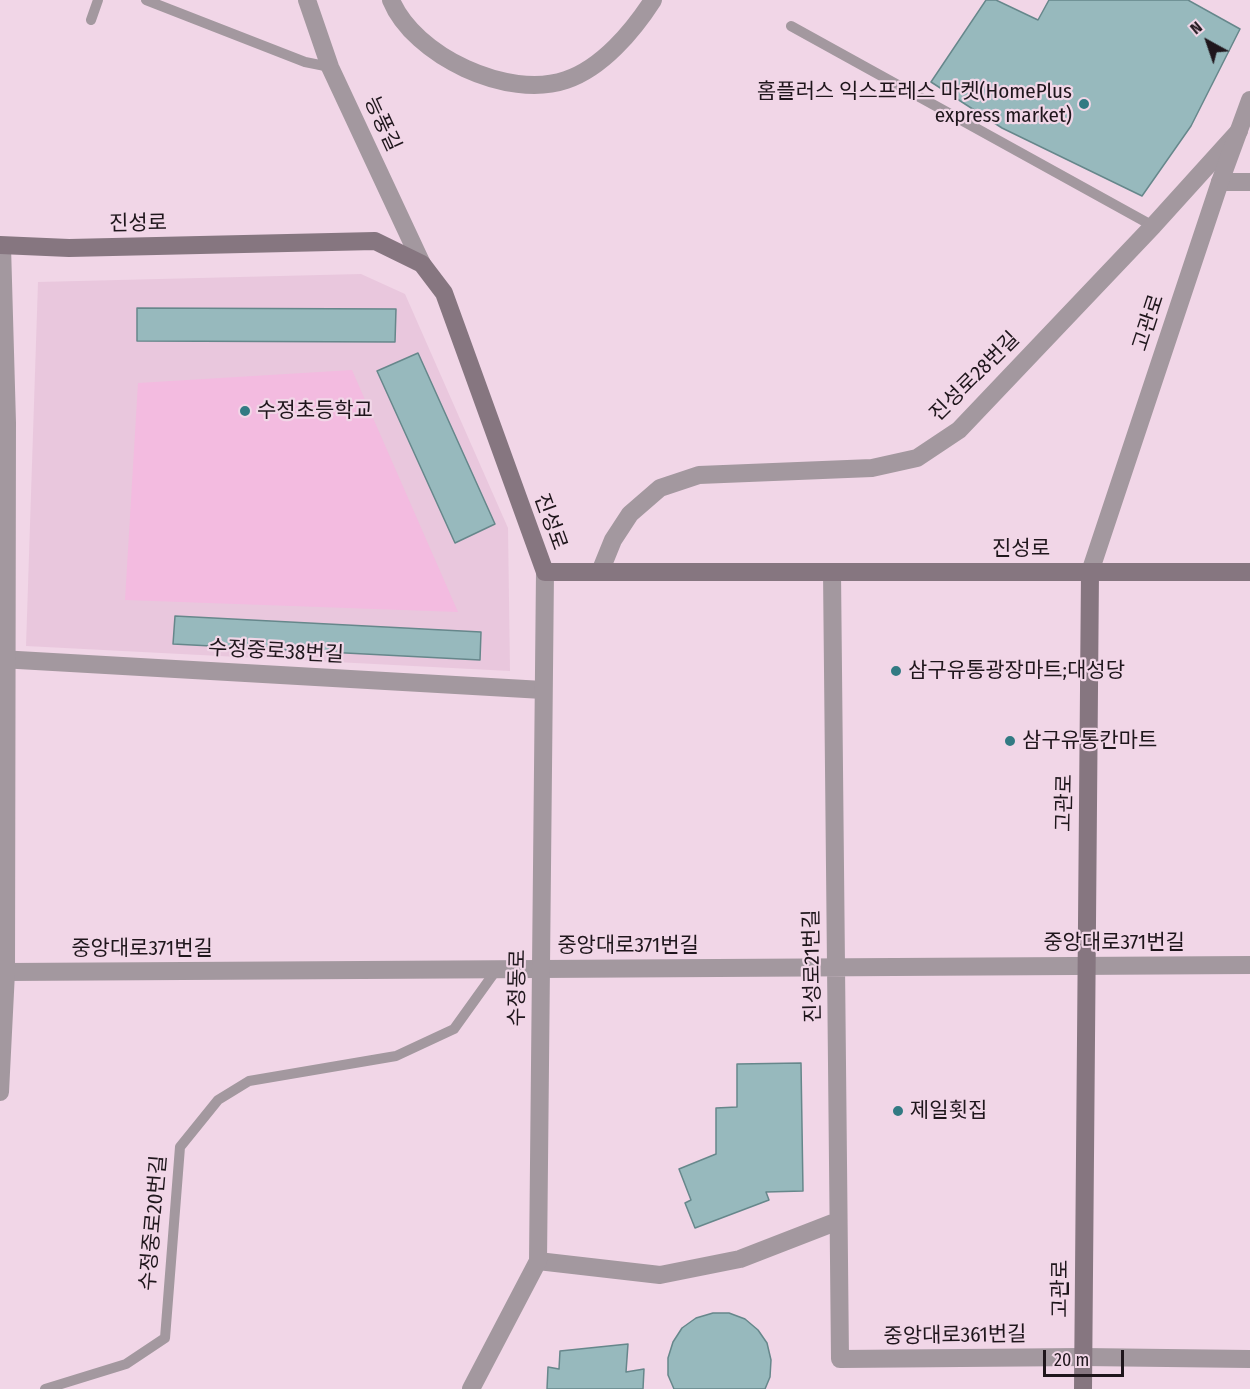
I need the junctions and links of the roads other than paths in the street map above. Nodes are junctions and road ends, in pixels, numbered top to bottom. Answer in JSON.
{"nodes":[{"id":1,"x":98,"y":0,"type":"edge"},
{"id":2,"x":146,"y":0,"type":"edge"},
{"id":3,"x":307,"y":0,"type":"edge"},
{"id":4,"x":391,"y":0,"type":"edge"},
{"id":5,"x":653,"y":0,"type":"edge"},
{"id":6,"x":92,"y":20,"type":"dead end"},
{"id":7,"x":791,"y":26,"type":"dead end"},
{"id":8,"x":330,"y":67,"type":"junction"},
{"id":9,"x":1250,"y":100,"type":"edge"},
{"id":10,"x":1250,"y":119,"type":"edge"},
{"id":11,"x":1237,"y":134,"type":"junction"},
{"id":12,"x":1220,"y":182,"type":"junction"},
{"id":13,"x":1250,"y":182,"type":"edge"},
{"id":14,"x":1154,"y":226,"type":"junction"},
{"id":15,"x":1,"y":246,"type":"edge"},
{"id":16,"x":422,"y":264,"type":"junction"},
{"id":17,"x":3,"y":421,"type":"edge"},
{"id":18,"x":545,"y":572,"type":"junction"},
{"id":19,"x":600,"y":572,"type":"junction"},
{"id":20,"x":832,"y":572,"type":"junction"},
{"id":21,"x":1090,"y":572,"type":"junction"},
{"id":22,"x":1250,"y":572,"type":"edge"},
{"id":23,"x":3,"y":659,"type":"edge"},
{"id":24,"x":543,"y":690,"type":"junction"},
{"id":25,"x":1086,"y":965,"type":"junction"},
{"id":26,"x":1250,"y":965,"type":"edge"},
{"id":27,"x":836,"y":967,"type":"junction"},
{"id":28,"x":497,"y":969,"type":"junction"},
{"id":29,"x":541,"y":969,"type":"junction"},
{"id":30,"x":6,"y":972,"type":"junction"},
{"id":31,"x":0,"y":1092,"type":"edge"},
{"id":32,"x":838,"y":1221,"type":"junction"},
{"id":33,"x":538,"y":1261,"type":"junction"},
{"id":34,"x":1083,"y":1357,"type":"junction"},
{"id":35,"x":840,"y":1359,"type":"joint"},
{"id":36,"x":1250,"y":1359,"type":"edge"},
{"id":37,"x":45,"y":1389,"type":"edge"},
{"id":38,"x":471,"y":1389,"type":"edge"},
{"id":39,"x":1083,"y":1389,"type":"edge"}],
"edges":[{"from":1,"to":6,"type":"lane"},
{"from":2,"to":8,"type":"lane"},
{"from":3,"to":8,"type":"street","name":"능풍길"},
{"from":4,"to":5,"type":"street"},
{"from":7,"to":14,"type":"lane"},
{"from":8,"to":16,"type":"street","name":"능풍길"},
{"from":9,"to":11,"type":"street","name":"고관로"},
{"from":10,"to":11,"type":"street","name":"진성로28번길"},
{"from":11,"to":12,"type":"street","name":"고관로"},
{"from":11,"to":14,"type":"street","name":"진성로28번길"},
{"from":12,"to":13,"type":"street"},
{"from":12,"to":21,"type":"street","name":"고관로"},
{"from":14,"to":19,"type":"street","name":"진성로28번길"},
{"from":15,"to":16,"type":"main road","name":"진성로"},
{"from":15,"to":17,"type":"street"},
{"from":16,"to":18,"type":"main road","name":"진성로"},
{"from":17,"to":23,"type":"street"},
{"from":18,"to":19,"type":"main road","name":"진성로"},
{"from":18,"to":24,"type":"street","name":"수정동로"},
{"from":19,"to":20,"type":"main road","name":"진성로"},
{"from":20,"to":21,"type":"main road","name":"진성로"},
{"from":20,"to":27,"type":"street","name":"진성로21번길"},
{"from":21,"to":22,"type":"main road","name":"진성로"},
{"from":21,"to":25,"type":"main road","name":"고관로"},
{"from":23,"to":24,"type":"street","name":"수정중로38번길"},
{"from":23,"to":30,"type":"street"},
{"from":24,"to":29,"type":"street","name":"수정동로"},
{"from":25,"to":26,"type":"street","name":"중앙대로371번길"},
{"from":25,"to":27,"type":"street","name":"중앙대로371번길"},
{"from":25,"to":34,"type":"main road","name":"고관로"},
{"from":27,"to":29,"type":"street","name":"중앙대로371번길"},
{"from":27,"to":32,"type":"street","name":"진성로21번길"},
{"from":28,"to":29,"type":"street","name":"중앙대로371번길"},
{"from":28,"to":30,"type":"street","name":"중앙대로371번길"},
{"from":28,"to":37,"type":"lane","name":"수정중로20번길"},
{"from":29,"to":33,"type":"street","name":"수정동로"},
{"from":30,"to":31,"type":"street"},
{"from":32,"to":33,"type":"street"},
{"from":32,"to":35,"type":"street","name":"진성로21번길"},
{"from":33,"to":38,"type":"street","name":"수정동로"},
{"from":34,"to":35,"type":"street","name":"중앙대로361번길"},
{"from":34,"to":36,"type":"street","name":"중앙대로361번길"},
{"from":34,"to":39,"type":"main road","name":"고관로"}]}
